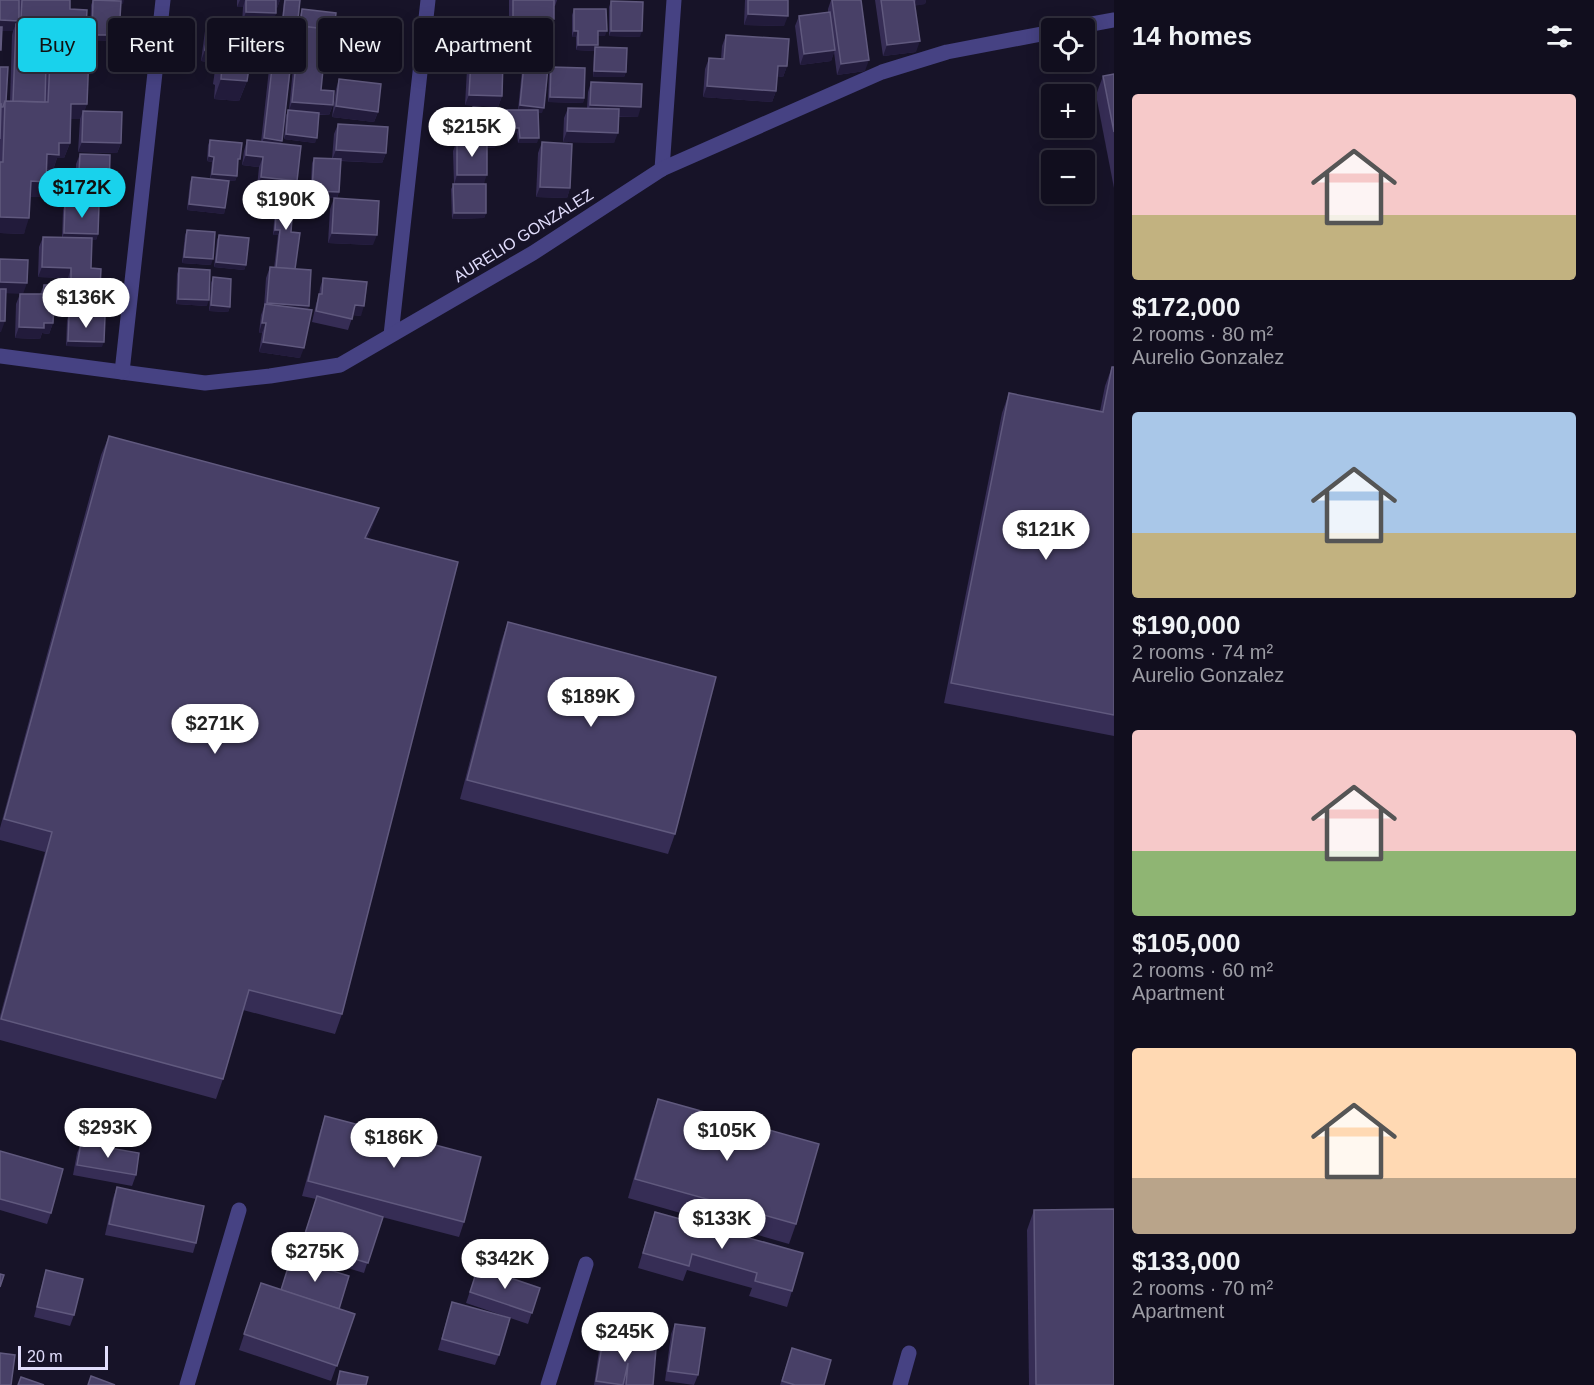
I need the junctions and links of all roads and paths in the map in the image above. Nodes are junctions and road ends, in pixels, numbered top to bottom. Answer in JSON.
{"nodes":[{"id":1,"x":164,"y":0,"type":"edge"},
{"id":2,"x":428,"y":0,"type":"edge"},
{"id":3,"x":674,"y":0,"type":"edge"},
{"id":4,"x":1114,"y":20,"type":"edge"},
{"id":5,"x":1095,"y":23,"type":"edge"},
{"id":6,"x":1041,"y":34,"type":"edge"},
{"id":7,"x":662,"y":169,"type":"junction"},
{"id":8,"x":391,"y":335,"type":"junction"},
{"id":9,"x":0,"y":356,"type":"edge"},
{"id":10,"x":122,"y":372,"type":"junction"},
{"id":11,"x":239,"y":1210,"type":"dead end"},
{"id":12,"x":586,"y":1264,"type":"dead end"},
{"id":13,"x":909,"y":1353,"type":"dead end"},
{"id":14,"x":187,"y":1385,"type":"edge"},
{"id":15,"x":548,"y":1385,"type":"edge"},
{"id":16,"x":900,"y":1385,"type":"edge"}],
"edges":[{"from":1,"to":10,"type":"street"},
{"from":2,"to":8,"type":"street"},
{"from":3,"to":7,"type":"street"},
{"from":4,"to":5,"type":"street"},
{"from":6,"to":7,"type":"street","name":"AURELIO GONZALEZ"},
{"from":7,"to":8,"type":"street","name":"AURELIO GONZALEZ"},
{"from":8,"to":10,"type":"street","name":"AURELIO GONZALEZ"},
{"from":9,"to":10,"type":"street","name":"AURELIO GONZALEZ"},
{"from":11,"to":14,"type":"street"},
{"from":12,"to":15,"type":"street"},
{"from":13,"to":16,"type":"street"}]}
